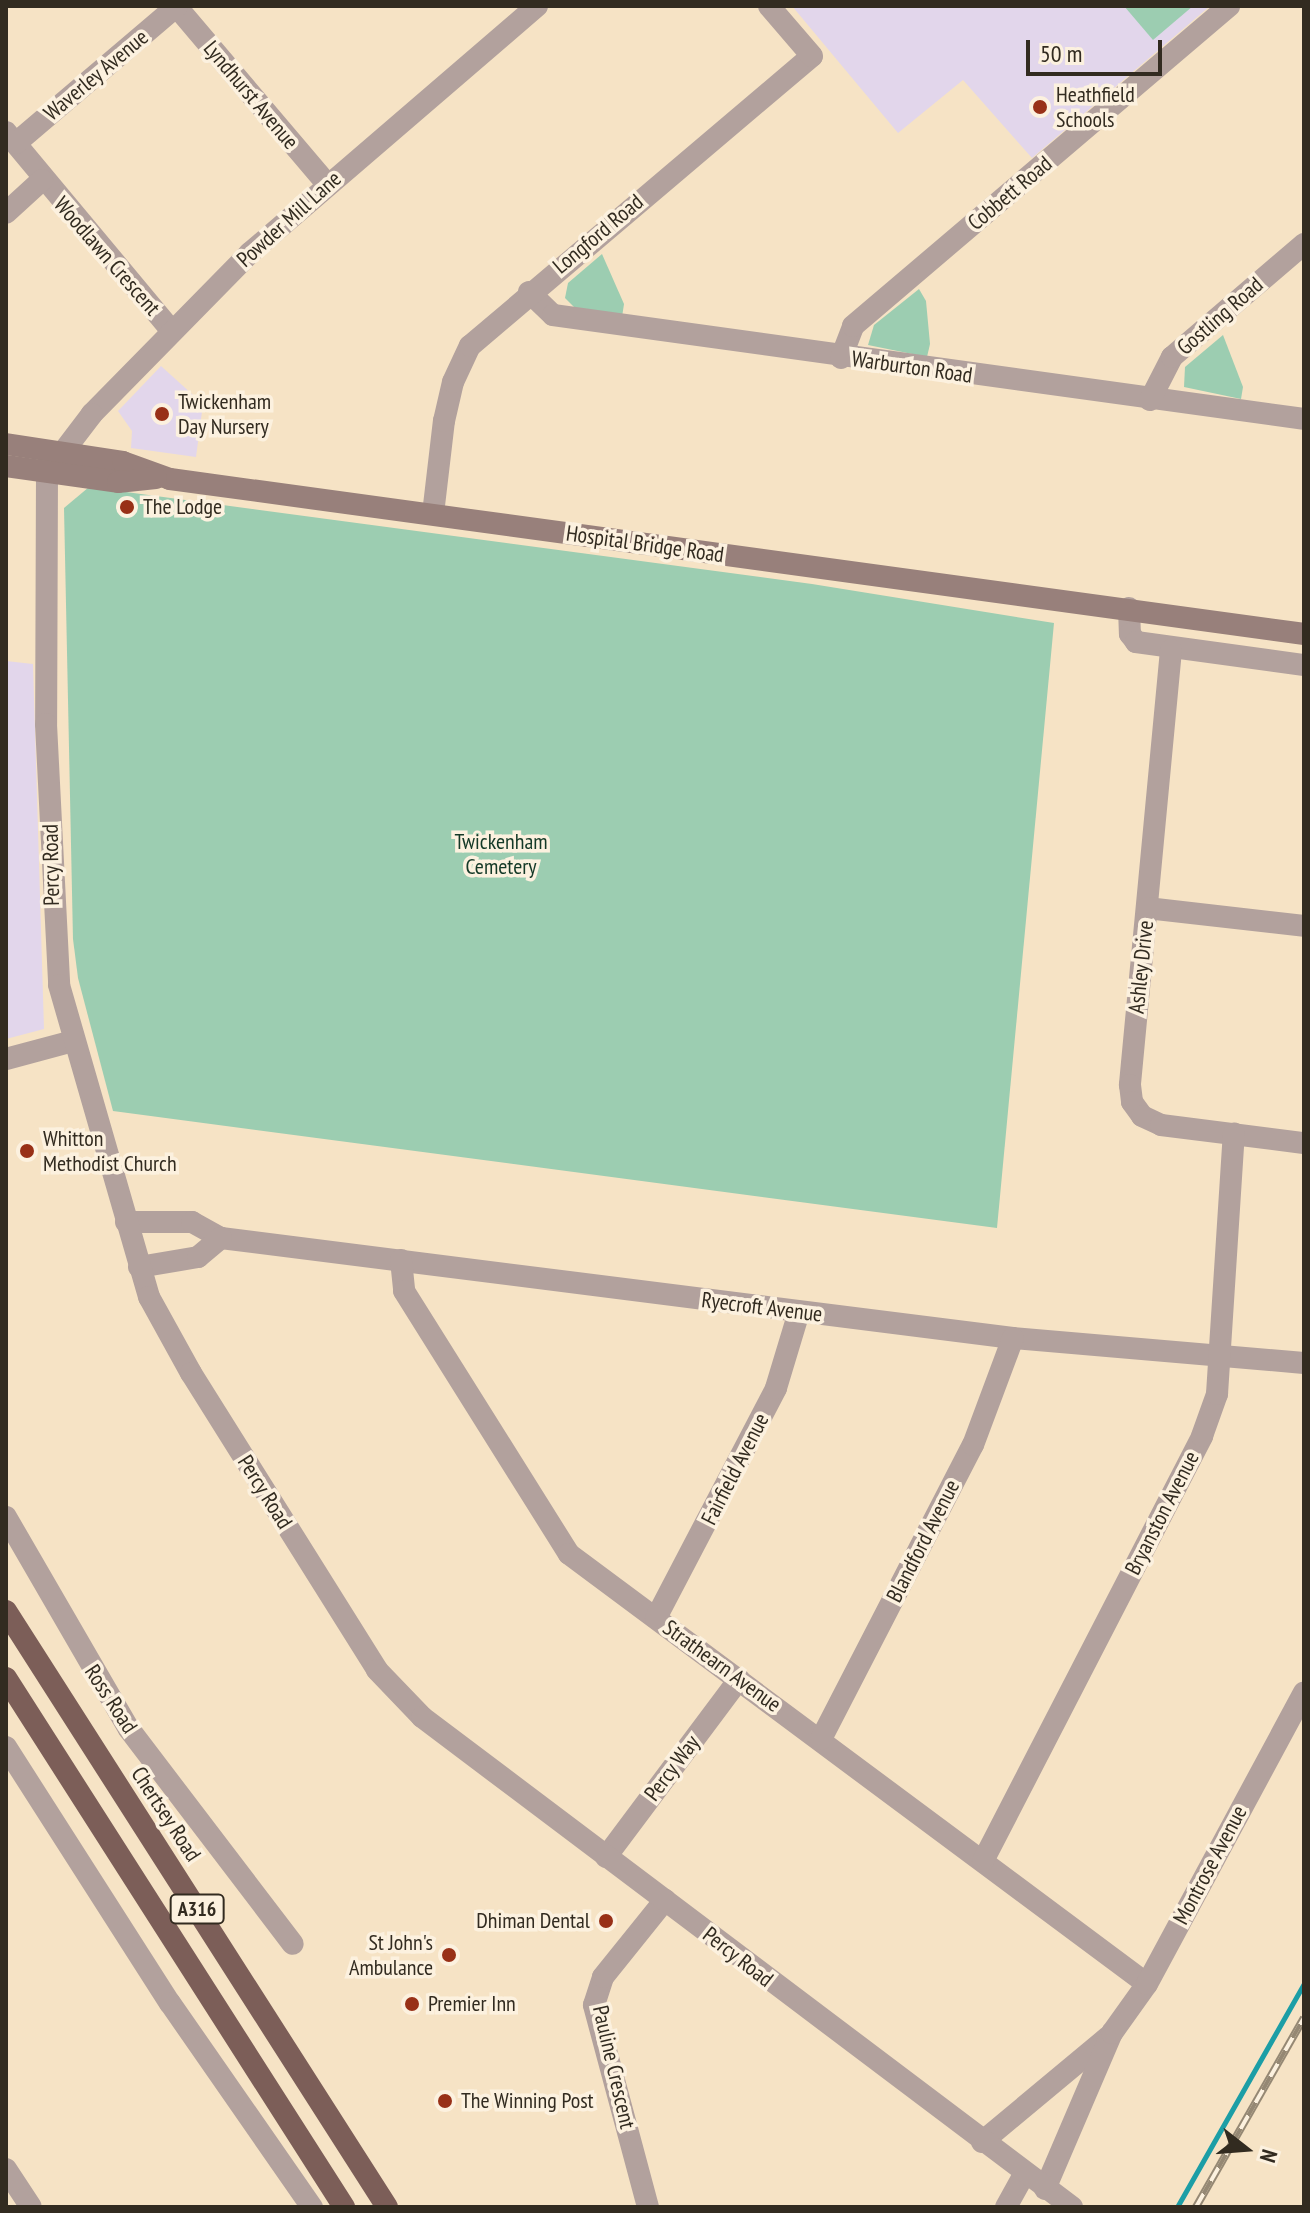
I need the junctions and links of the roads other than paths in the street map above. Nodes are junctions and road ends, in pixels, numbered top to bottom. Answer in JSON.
{"nodes":[{"id":1,"x":176,"y":6,"type":"edge"},
{"id":2,"x":537,"y":6,"type":"edge"},
{"id":3,"x":769,"y":6,"type":"edge"},
{"id":4,"x":1229,"y":6,"type":"edge"},
{"id":5,"x":11,"y":138,"type":"edge"},
{"id":6,"x":42,"y":180,"type":"junction"},
{"id":7,"x":327,"y":184,"type":"junction"},
{"id":8,"x":6,"y":213,"type":"edge"},
{"id":9,"x":1304,"y":244,"type":"edge"},
{"id":10,"x":529,"y":292,"type":"junction"},
{"id":11,"x":172,"y":331,"type":"junction"},
{"id":12,"x":841,"y":358,"type":"junction"},
{"id":13,"x":1150,"y":400,"type":"junction"},
{"id":14,"x":1304,"y":419,"type":"edge"},
{"id":15,"x":6,"y":444,"type":"edge"},
{"id":16,"x":61,"y":452,"type":"junction"},
{"id":17,"x":6,"y":466,"type":"edge"},
{"id":18,"x":47,"y":473,"type":"junction"},
{"id":19,"x":161,"y":477,"type":"junction"},
{"id":20,"x":433,"y":514,"type":"junction"},
{"id":21,"x":1129,"y":608,"type":"junction"},
{"id":22,"x":1304,"y":634,"type":"edge"},
{"id":23,"x":1171,"y":650,"type":"junction"},
{"id":24,"x":1304,"y":665,"type":"edge"},
{"id":25,"x":1147,"y":908,"type":"junction"},
{"id":26,"x":1304,"y":926,"type":"edge"},
{"id":27,"x":73,"y":1041,"type":"junction"},
{"id":28,"x":6,"y":1059,"type":"edge"},
{"id":29,"x":1234,"y":1134,"type":"junction"},
{"id":30,"x":1304,"y":1143,"type":"edge"},
{"id":31,"x":126,"y":1222,"type":"junction"},
{"id":32,"x":221,"y":1238,"type":"junction"},
{"id":33,"x":401,"y":1260,"type":"junction"},
{"id":34,"x":139,"y":1267,"type":"junction"},
{"id":35,"x":799,"y":1312,"type":"junction"},
{"id":36,"x":1013,"y":1338,"type":"junction"},
{"id":37,"x":1223,"y":1357,"type":"junction"},
{"id":38,"x":1304,"y":1363,"type":"edge"},
{"id":39,"x":6,"y":1517,"type":"edge"},
{"id":40,"x":6,"y":1611,"type":"edge"},
{"id":41,"x":656,"y":1618,"type":"junction"},
{"id":42,"x":6,"y":1678,"type":"edge"},
{"id":43,"x":739,"y":1679,"type":"junction"},
{"id":44,"x":1304,"y":1693,"type":"edge"},
{"id":45,"x":821,"y":1739,"type":"junction"},
{"id":46,"x":6,"y":1747,"type":"edge"},
{"id":47,"x":606,"y":1857,"type":"junction"},
{"id":48,"x":983,"y":1861,"type":"junction"},
{"id":49,"x":665,"y":1900,"type":"junction"},
{"id":50,"x":293,"y":1944,"type":"dead end"},
{"id":51,"x":1147,"y":1984,"type":"junction"},
{"id":52,"x":1112,"y":2033,"type":"junction"},
{"id":53,"x":982,"y":2142,"type":"junction"},
{"id":54,"x":6,"y":2169,"type":"edge"},
{"id":55,"x":1025,"y":2173,"type":"junction"},
{"id":56,"x":1045,"y":2189,"type":"junction"},
{"id":57,"x":31,"y":2207,"type":"edge"},
{"id":58,"x":312,"y":2207,"type":"edge"},
{"id":59,"x":344,"y":2207,"type":"edge"},
{"id":60,"x":387,"y":2207,"type":"edge"},
{"id":61,"x":648,"y":2207,"type":"edge"},
{"id":62,"x":1006,"y":2207,"type":"edge"},
{"id":63,"x":1072,"y":2207,"type":"edge"}],
"edges":[{"from":1,"to":5,"type":"street","name":"Waverley Avenue"},
{"from":1,"to":7,"type":"street","name":"Lyndhurst Avenue"},
{"from":2,"to":7,"type":"street","name":"Powder Mill Lane"},
{"from":3,"to":10,"type":"street","name":"Longford Road"},
{"from":4,"to":12,"type":"street","name":"Cobbett Road"},
{"from":5,"to":6,"type":"street","name":"Woodlawn Crescent"},
{"from":6,"to":8,"type":"street","name":"Woodlawn Crescent"},
{"from":6,"to":11,"type":"street","name":"Woodlawn Crescent"},
{"from":7,"to":11,"type":"street","name":"Powder Mill Lane"},
{"from":9,"to":13,"type":"street","name":"Gostling Road"},
{"from":10,"to":12,"type":"street","name":"Warburton Road"},
{"from":10,"to":20,"type":"street","name":"Longford Road"},
{"from":11,"to":16,"type":"street","name":"Powder Mill Lane"},
{"from":12,"to":13,"type":"street","name":"Warburton Road"},
{"from":13,"to":14,"type":"street","name":"Warburton Road"},
{"from":15,"to":16,"type":"main road","name":"Hospital Bridge Road"},
{"from":16,"to":18,"type":"street"},
{"from":16,"to":19,"type":"main road","name":"Hospital Bridge Road"},
{"from":17,"to":18,"type":"main road","name":"Hospital Bridge Road"},
{"from":18,"to":19,"type":"main road","name":"Hospital Bridge Road"},
{"from":18,"to":27,"type":"street","name":"Percy Road"},
{"from":19,"to":20,"type":"main road","name":"Hospital Bridge Road"},
{"from":20,"to":21,"type":"main road","name":"Hospital Bridge Road"},
{"from":21,"to":22,"type":"main road","name":"Hospital Bridge Road"},
{"from":21,"to":23,"type":"street"},
{"from":23,"to":24,"type":"street"},
{"from":23,"to":25,"type":"street","name":"Ashley Drive"},
{"from":25,"to":26,"type":"street"},
{"from":25,"to":29,"type":"street","name":"Ashley Drive"},
{"from":27,"to":28,"type":"street"},
{"from":27,"to":31,"type":"street","name":"Percy Road"},
{"from":29,"to":30,"type":"street","name":"Ashley Drive"},
{"from":29,"to":37,"type":"street","name":"Bryanston Avenue"},
{"from":31,"to":32,"type":"street","name":"Ryecroft Avenue"},
{"from":31,"to":34,"type":"street","name":"Percy Road"},
{"from":32,"to":33,"type":"street","name":"Ryecroft Avenue"},
{"from":32,"to":34,"type":"street"},
{"from":33,"to":35,"type":"street","name":"Ryecroft Avenue"},
{"from":33,"to":41,"type":"street","name":"Strathearn Avenue"},
{"from":34,"to":47,"type":"street","name":"Percy Road"},
{"from":35,"to":36,"type":"street","name":"Ryecroft Avenue"},
{"from":35,"to":41,"type":"street","name":"Fairfield Avenue"},
{"from":36,"to":37,"type":"street","name":"Ryecroft Avenue"},
{"from":36,"to":45,"type":"street","name":"Blandford Avenue"},
{"from":37,"to":38,"type":"street","name":"Ryecroft Avenue"},
{"from":37,"to":48,"type":"street","name":"Bryanston Avenue"},
{"from":39,"to":50,"type":"street","name":"Ross Road"},
{"from":40,"to":60,"type":"highway","name":"Chertsey Road","number":"A316"},
{"from":41,"to":43,"type":"street","name":"Strathearn Avenue"},
{"from":42,"to":59,"type":"highway","number":"A316"},
{"from":43,"to":45,"type":"street","name":"Strathearn Avenue"},
{"from":43,"to":47,"type":"street","name":"Percy Way"},
{"from":44,"to":51,"type":"street","name":"Montrose Avenue"},
{"from":45,"to":48,"type":"street","name":"Strathearn Avenue"},
{"from":46,"to":58,"type":"street"},
{"from":47,"to":49,"type":"street","name":"Percy Road"},
{"from":48,"to":51,"type":"street","name":"Strathearn Avenue"},
{"from":49,"to":53,"type":"street","name":"Percy Road"},
{"from":49,"to":61,"type":"street","name":"Pauline Crescent"},
{"from":51,"to":52,"type":"street","name":"Montrose Avenue"},
{"from":52,"to":53,"type":"street","name":"Montrose Avenue"},
{"from":52,"to":56,"type":"street","name":"Montrose Avenue"},
{"from":53,"to":55,"type":"street","name":"Percy Road"},
{"from":54,"to":57,"type":"street"},
{"from":55,"to":56,"type":"street","name":"Percy Road"},
{"from":55,"to":62,"type":"street"},
{"from":56,"to":63,"type":"street","name":"Percy Road"}]}
